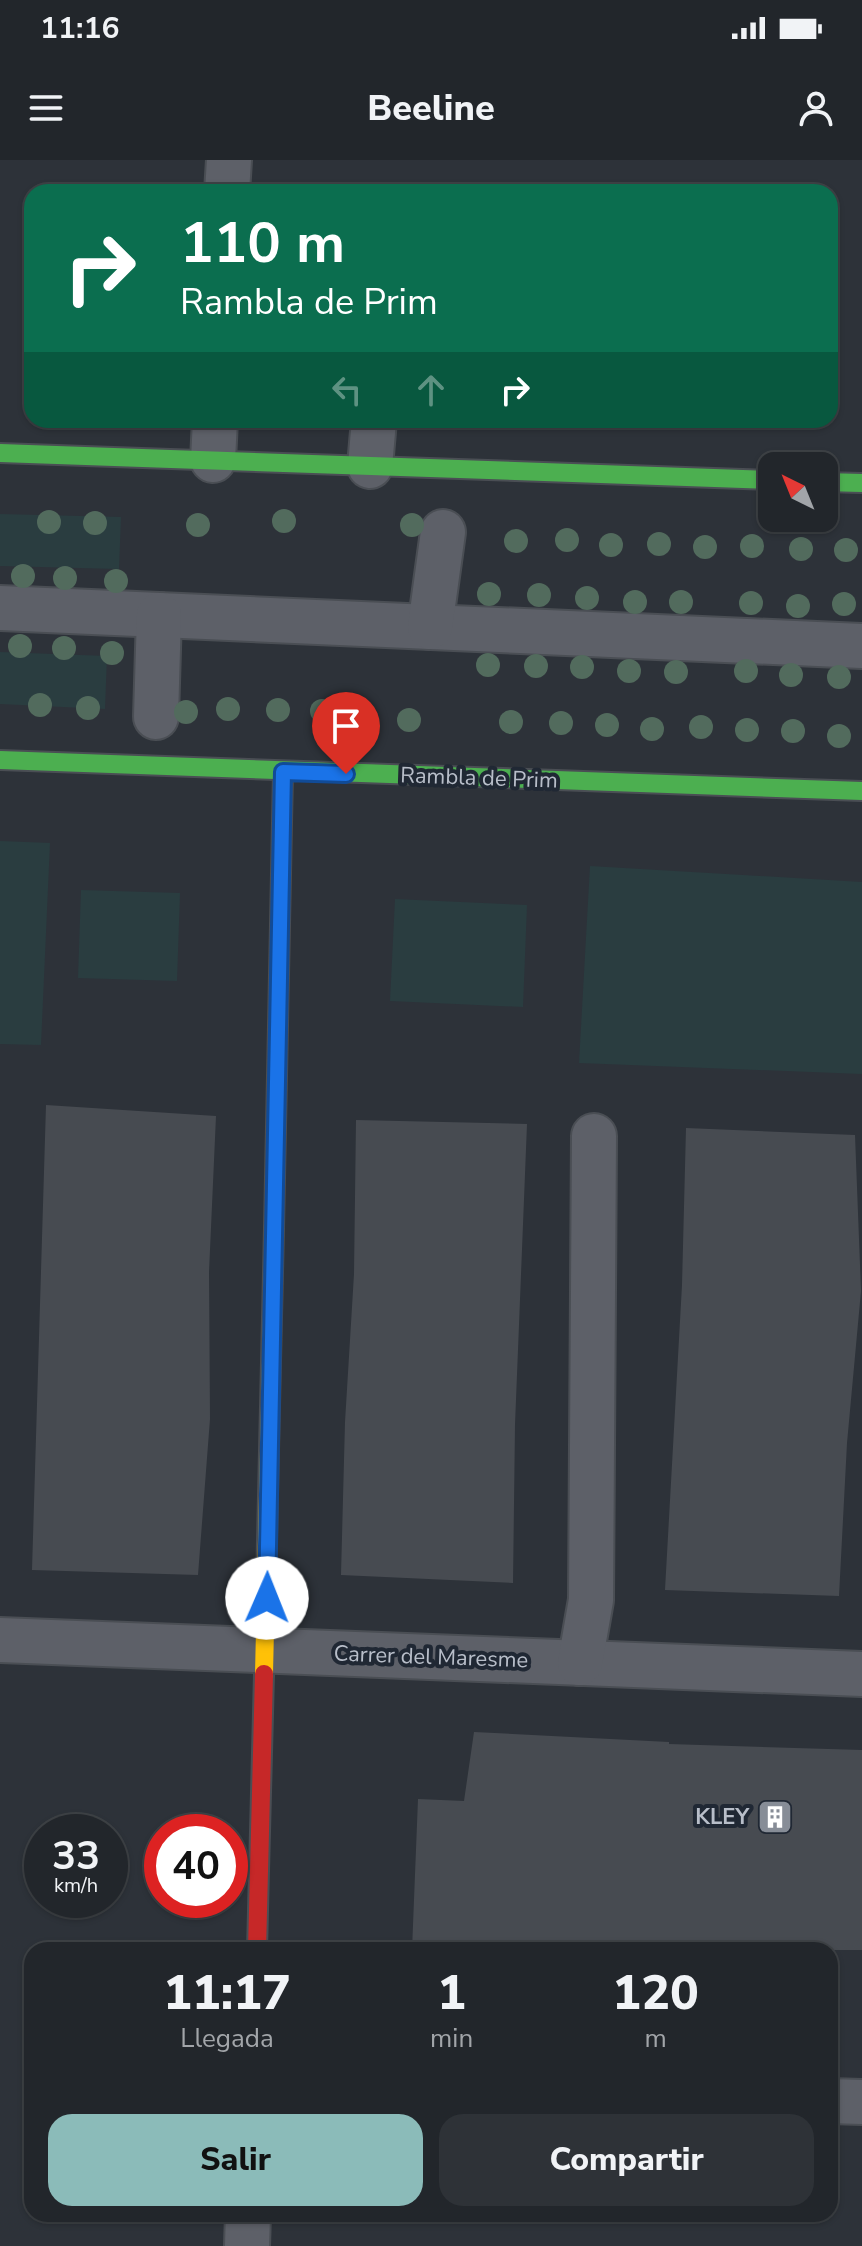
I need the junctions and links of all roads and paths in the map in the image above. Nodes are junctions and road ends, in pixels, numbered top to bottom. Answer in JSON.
{"nodes":[{"id":1,"x":229,"y":160,"type":"edge"},
{"id":2,"x":228,"y":184,"type":"edge"},
{"id":3,"x":373,"y":428,"type":"edge"},
{"id":4,"x":214,"y":440,"type":"edge"},
{"id":5,"x":0,"y":453,"type":"edge"},
{"id":6,"x":370,"y":466,"type":"junction"},
{"id":7,"x":758,"y":480,"type":"edge"},
{"id":8,"x":838,"y":482,"type":"edge"},
{"id":9,"x":862,"y":483,"type":"edge"},
{"id":10,"x":443,"y":532,"type":"dead end"},
{"id":11,"x":0,"y":608,"type":"edge"},
{"id":12,"x":159,"y":615,"type":"junction"},
{"id":13,"x":430,"y":627,"type":"junction"},
{"id":14,"x":862,"y":646,"type":"edge"},
{"id":15,"x":156,"y":717,"type":"dead end"},
{"id":16,"x":0,"y":760,"type":"edge"},
{"id":17,"x":283,"y":772,"type":"junction"},
{"id":18,"x":862,"y":791,"type":"edge"},
{"id":19,"x":594,"y":1136,"type":"dead end"},
{"id":20,"x":0,"y":1640,"type":"edge"},
{"id":21,"x":265,"y":1650,"type":"junction"},
{"id":22,"x":580,"y":1663,"type":"junction"},
{"id":23,"x":862,"y":1674,"type":"edge"},
{"id":24,"x":257,"y":1942,"type":"edge"},
{"id":25,"x":838,"y":2101,"type":"edge"},
{"id":26,"x":862,"y":2102,"type":"edge"},
{"id":27,"x":248,"y":2222,"type":"edge"},
{"id":28,"x":247,"y":2246,"type":"edge"}],
"edges":[{"from":1,"to":2,"type":"street"},
{"from":3,"to":6,"type":"street"},
{"from":4,"to":5,"type":"main road"},
{"from":4,"to":6,"type":"main road"},
{"from":6,"to":7,"type":"main road"},
{"from":8,"to":9,"type":"main road"},
{"from":10,"to":13,"type":"street"},
{"from":11,"to":12,"type":"street"},
{"from":12,"to":13,"type":"street"},
{"from":12,"to":15,"type":"street"},
{"from":13,"to":14,"type":"street"},
{"from":16,"to":17,"type":"main road","name":"Rambla de Prim"},
{"from":17,"to":18,"type":"main road","name":"Rambla de Prim"},
{"from":17,"to":21,"type":"main road"},
{"from":19,"to":22,"type":"street"},
{"from":20,"to":21,"type":"street","name":"Carrer del Maresme"},
{"from":21,"to":22,"type":"street","name":"Carrer del Maresme"},
{"from":21,"to":24,"type":"main road"},
{"from":22,"to":23,"type":"street","name":"Carrer del Maresme"},
{"from":25,"to":26,"type":"street"},
{"from":27,"to":28,"type":"street"}]}
